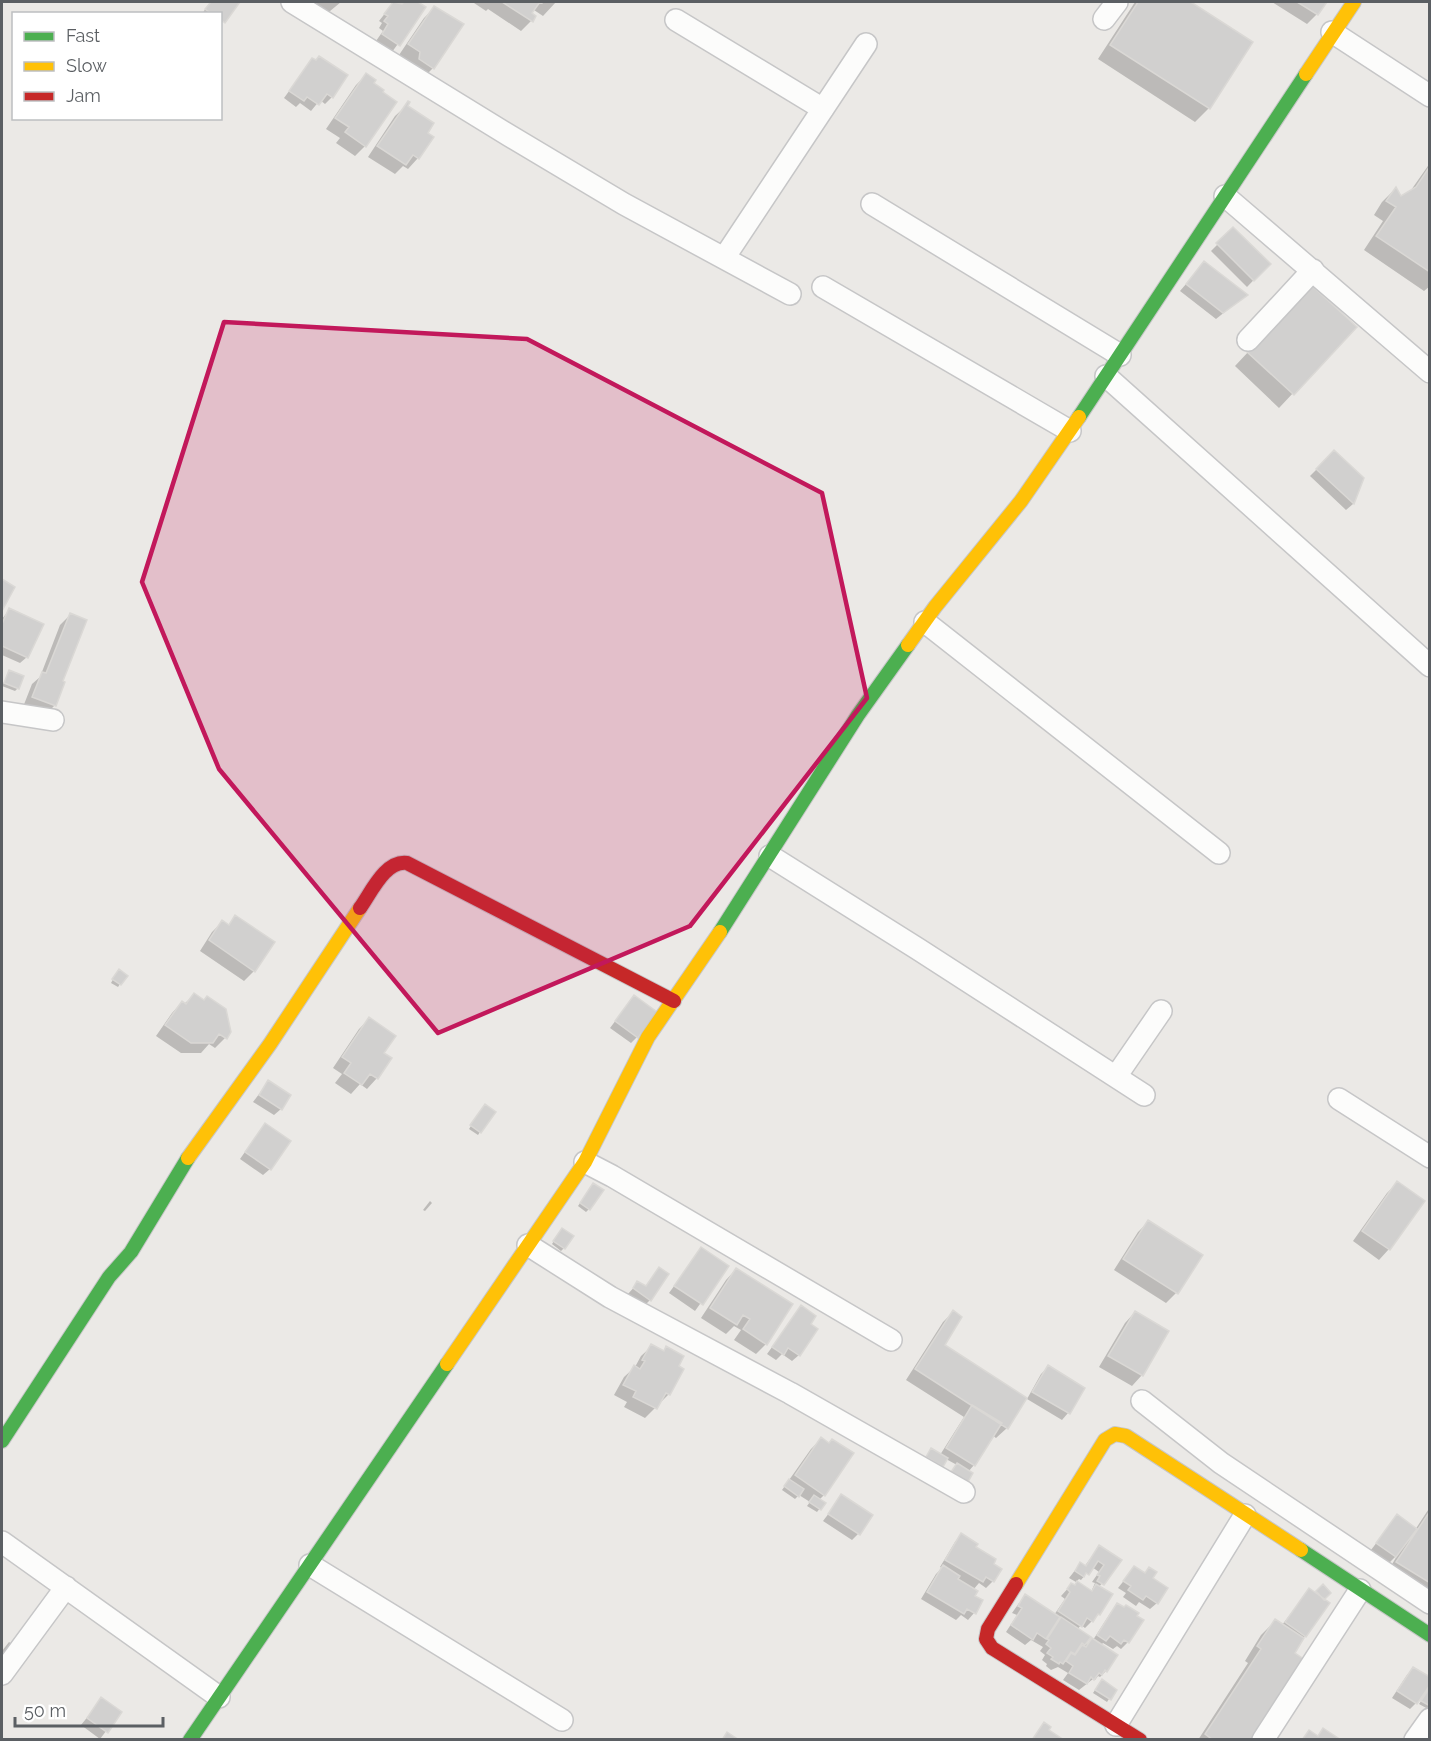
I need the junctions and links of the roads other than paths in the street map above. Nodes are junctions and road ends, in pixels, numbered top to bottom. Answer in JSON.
{"nodes":[{"id":1,"x":292,"y":2,"type":"edge"},
{"id":2,"x":1117,"y":2,"type":"edge"},
{"id":3,"x":1354,"y":2,"type":"edge"},
{"id":4,"x":676,"y":20,"type":"dead end"},
{"id":5,"x":1104,"y":20,"type":"dead end"},
{"id":6,"x":1332,"y":32,"type":"junction"},
{"id":7,"x":866,"y":44,"type":"dead end"},
{"id":8,"x":1430,"y":96,"type":"edge"},
{"id":9,"x":824,"y":109,"type":"junction"},
{"id":10,"x":1225,"y":196,"type":"junction"},
{"id":11,"x":872,"y":204,"type":"dead end"},
{"id":12,"x":724,"y":258,"type":"junction"},
{"id":13,"x":1313,"y":270,"type":"junction"},
{"id":14,"x":823,"y":286,"type":"dead end"},
{"id":15,"x":790,"y":294,"type":"dead end"},
{"id":16,"x":1248,"y":340,"type":"dead end"},
{"id":17,"x":1120,"y":355,"type":"junction"},
{"id":18,"x":1430,"y":372,"type":"edge"},
{"id":19,"x":1106,"y":376,"type":"junction"},
{"id":20,"x":1070,"y":431,"type":"junction"},
{"id":21,"x":925,"y":622,"type":"junction"},
{"id":22,"x":1430,"y":666,"type":"edge"},
{"id":23,"x":2,"y":712,"type":"edge"},
{"id":24,"x":53,"y":720,"type":"dead end"},
{"id":25,"x":1219,"y":853,"type":"dead end"},
{"id":26,"x":770,"y":856,"type":"junction"},
{"id":27,"x":674,"y":1001,"type":"junction"},
{"id":28,"x":1161,"y":1011,"type":"dead end"},
{"id":29,"x":1117,"y":1076,"type":"junction"},
{"id":30,"x":1144,"y":1095,"type":"dead end"},
{"id":31,"x":1339,"y":1099,"type":"dead end"},
{"id":32,"x":1430,"y":1157,"type":"edge"},
{"id":33,"x":585,"y":1162,"type":"junction"},
{"id":34,"x":528,"y":1245,"type":"junction"},
{"id":35,"x":891,"y":1340,"type":"dead end"},
{"id":36,"x":1142,"y":1401,"type":"dead end"},
{"id":37,"x":2,"y":1441,"type":"edge"},
{"id":38,"x":964,"y":1491,"type":"dead end"},
{"id":39,"x":1245,"y":1515,"type":"junction"},
{"id":40,"x":2,"y":1542,"type":"edge"},
{"id":41,"x":310,"y":1565,"type":"junction"},
{"id":42,"x":66,"y":1587,"type":"junction"},
{"id":43,"x":1360,"y":1590,"type":"junction"},
{"id":44,"x":1430,"y":1603,"type":"edge"},
{"id":45,"x":1430,"y":1635,"type":"edge"},
{"id":46,"x":2,"y":1674,"type":"edge"},
{"id":47,"x":219,"y":1696,"type":"junction"},
{"id":48,"x":1430,"y":1719,"type":"edge"},
{"id":49,"x":562,"y":1720,"type":"dead end"},
{"id":50,"x":1116,"y":1725,"type":"junction"},
{"id":51,"x":190,"y":1740,"type":"edge"},
{"id":52,"x":1140,"y":1740,"type":"edge"},
{"id":53,"x":1263,"y":1740,"type":"edge"},
{"id":54,"x":1415,"y":1740,"type":"edge"}],
"edges":[{"from":1,"to":12,"type":"street"},
{"from":2,"to":5,"type":"street"},
{"from":3,"to":6,"type":"street"},
{"from":4,"to":9,"type":"street"},
{"from":6,"to":8,"type":"street"},
{"from":6,"to":10,"type":"street"},
{"from":7,"to":9,"type":"street"},
{"from":9,"to":12,"type":"street"},
{"from":10,"to":13,"type":"street"},
{"from":10,"to":17,"type":"street"},
{"from":11,"to":17,"type":"street"},
{"from":12,"to":15,"type":"street"},
{"from":13,"to":16,"type":"street"},
{"from":13,"to":18,"type":"street"},
{"from":14,"to":20,"type":"street"},
{"from":17,"to":19,"type":"street"},
{"from":19,"to":20,"type":"street"},
{"from":19,"to":22,"type":"street"},
{"from":20,"to":21,"type":"street"},
{"from":21,"to":25,"type":"street"},
{"from":21,"to":26,"type":"street"},
{"from":23,"to":24,"type":"street"},
{"from":26,"to":27,"type":"street"},
{"from":26,"to":29,"type":"street"},
{"from":27,"to":33,"type":"street"},
{"from":27,"to":37,"type":"street"},
{"from":28,"to":29,"type":"street"},
{"from":29,"to":30,"type":"street"},
{"from":31,"to":32,"type":"street"},
{"from":33,"to":34,"type":"street"},
{"from":33,"to":35,"type":"street"},
{"from":34,"to":38,"type":"street"},
{"from":34,"to":41,"type":"street"},
{"from":36,"to":44,"type":"street"},
{"from":39,"to":43,"type":"street"},
{"from":39,"to":50,"type":"street"},
{"from":39,"to":50,"type":"street"},
{"from":40,"to":42,"type":"street"},
{"from":41,"to":47,"type":"street"},
{"from":41,"to":49,"type":"street"},
{"from":42,"to":46,"type":"street"},
{"from":42,"to":47,"type":"street"},
{"from":43,"to":45,"type":"street"},
{"from":43,"to":53,"type":"street"},
{"from":47,"to":51,"type":"street"},
{"from":48,"to":54,"type":"street"},
{"from":50,"to":52,"type":"street"}]}
